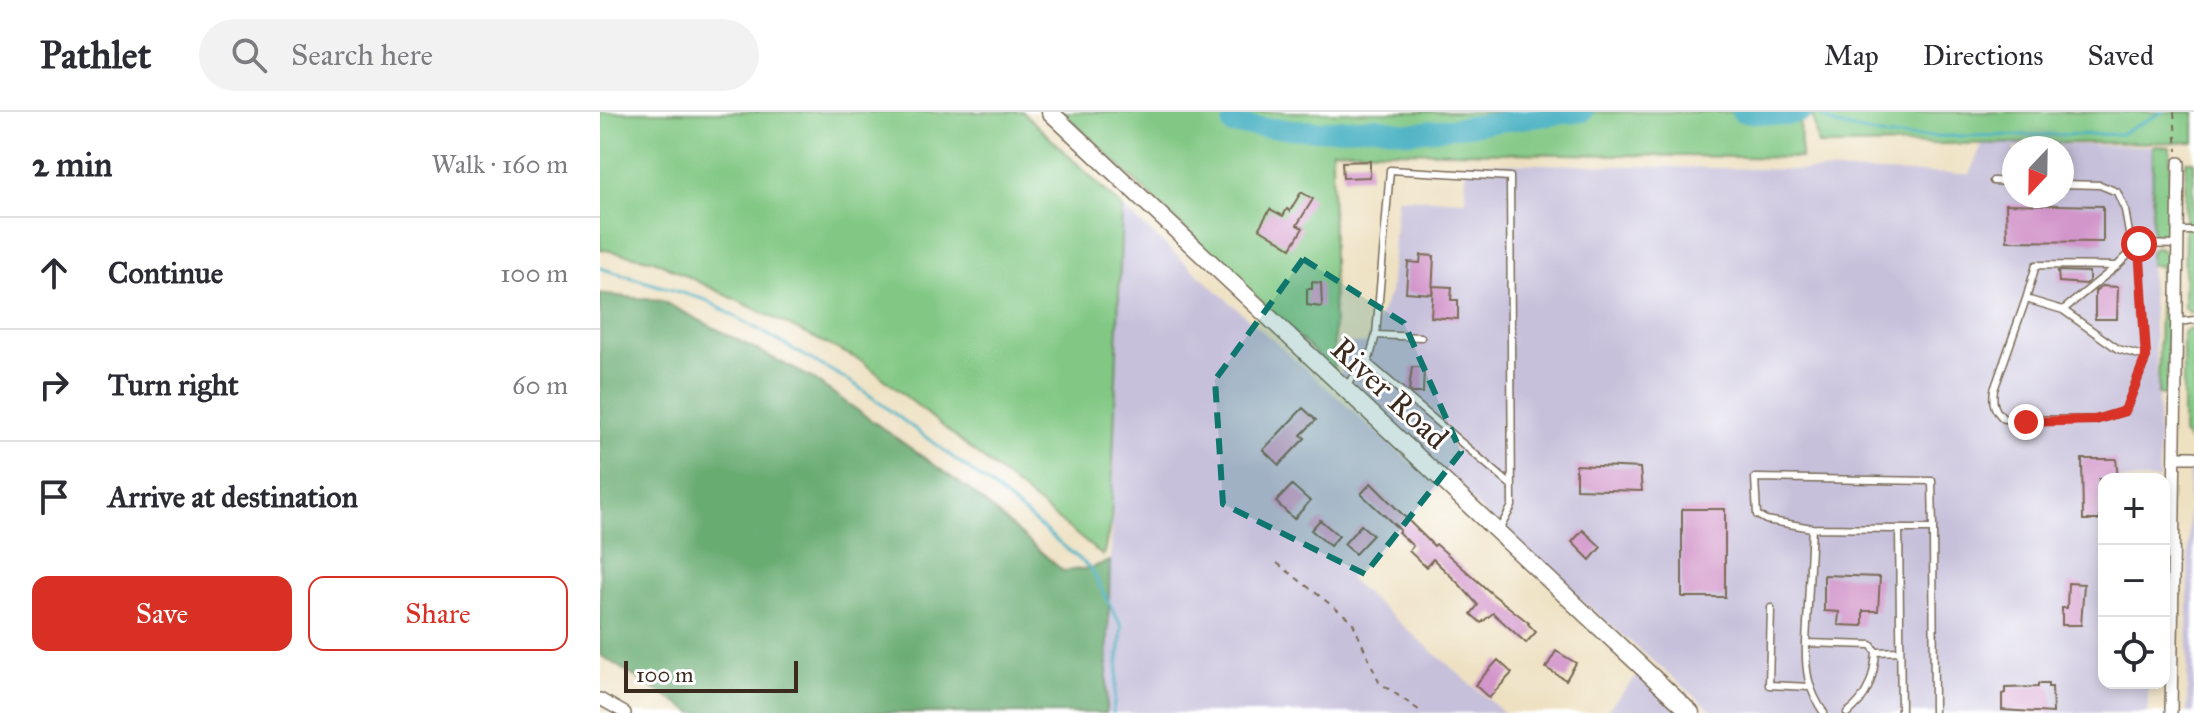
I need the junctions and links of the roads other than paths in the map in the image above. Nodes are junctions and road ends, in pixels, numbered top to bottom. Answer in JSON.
{"nodes":[{"id":1,"x":1050,"y":112,"type":"edge"},
{"id":2,"x":2179,"y":163,"type":"road end"},
{"id":3,"x":1993,"y":181,"type":"dead end"},
{"id":4,"x":2002,"y":181,"type":"edge"},
{"id":5,"x":2074,"y":184,"type":"edge"},
{"id":6,"x":2178,"y":231,"type":"junction"},
{"id":7,"x":2194,"y":231,"type":"edge"},
{"id":8,"x":2139,"y":244,"type":"junction"},
{"id":9,"x":2178,"y":245,"type":"junction"},
{"id":10,"x":2132,"y":251,"type":"junction"},
{"id":11,"x":2117,"y":266,"type":"junction"},
{"id":12,"x":2026,"y":299,"type":"junction"},
{"id":13,"x":2063,"y":310,"type":"junction"},
{"id":14,"x":2194,"y":320,"type":"edge"},
{"id":15,"x":2176,"y":322,"type":"junction"},
{"id":16,"x":1376,"y":335,"type":"junction"},
{"id":17,"x":1421,"y":337,"type":"dead end"},
{"id":18,"x":2146,"y":357,"type":"junction"},
{"id":19,"x":1368,"y":363,"type":"junction"},
{"id":20,"x":1344,"y":388,"type":"junction"},
{"id":21,"x":2175,"y":457,"type":"junction"},
{"id":22,"x":2194,"y":457,"type":"edge"},
{"id":23,"x":1511,"y":485,"type":"junction"},
{"id":24,"x":1812,"y":528,"type":"junction"},
{"id":25,"x":1899,"y":529,"type":"junction"},
{"id":26,"x":1933,"y":529,"type":"junction"},
{"id":27,"x":1498,"y":533,"type":"junction"},
{"id":28,"x":1771,"y":608,"type":"dead end"},
{"id":29,"x":1806,"y":643,"type":"junction"},
{"id":30,"x":1900,"y":651,"type":"junction"},
{"id":31,"x":1876,"y":652,"type":"junction"},
{"id":32,"x":1810,"y":687,"type":"junction"},
{"id":33,"x":600,"y":699,"type":"edge"},
{"id":34,"x":625,"y":713,"type":"edge"},
{"id":35,"x":1691,"y":713,"type":"edge"},
{"id":36,"x":1824,"y":713,"type":"edge"},
{"id":37,"x":1847,"y":713,"type":"edge"},
{"id":38,"x":1901,"y":713,"type":"edge"},
{"id":39,"x":1934,"y":713,"type":"edge"},
{"id":40,"x":2171,"y":713,"type":"edge"}],
"edges":[{"from":1,"to":20,"type":"street","name":"River Road"},
{"from":2,"to":6,"type":"street"},
{"from":3,"to":4,"type":"lane"},
{"from":5,"to":10,"type":"lane"},
{"from":6,"to":7,"type":"lane"},
{"from":6,"to":9,"type":"street"},
{"from":8,"to":9,"type":"lane"},
{"from":8,"to":10,"type":"lane"},
{"from":8,"to":18,"type":"lane"},
{"from":9,"to":15,"type":"street"},
{"from":10,"to":11,"type":"lane"},
{"from":11,"to":12,"type":"lane"},
{"from":11,"to":13,"type":"lane"},
{"from":12,"to":13,"type":"lane"},
{"from":12,"to":18,"type":"lane"},
{"from":13,"to":18,"type":"lane"},
{"from":14,"to":15,"type":"lane"},
{"from":15,"to":21,"type":"street"},
{"from":16,"to":17,"type":"lane"},
{"from":16,"to":19,"type":"lane"},
{"from":16,"to":23,"type":"lane"},
{"from":19,"to":20,"type":"lane"},
{"from":19,"to":23,"type":"lane"},
{"from":20,"to":27,"type":"street","name":"River Road"},
{"from":21,"to":22,"type":"street"},
{"from":21,"to":40,"type":"street"},
{"from":23,"to":27,"type":"lane"},
{"from":24,"to":25,"type":"lane"},
{"from":24,"to":26,"type":"lane"},
{"from":24,"to":29,"type":"lane"},
{"from":25,"to":26,"type":"lane"},
{"from":25,"to":30,"type":"lane"},
{"from":26,"to":39,"type":"lane"},
{"from":27,"to":35,"type":"street","name":"River Road"},
{"from":28,"to":32,"type":"lane"},
{"from":29,"to":31,"type":"lane"},
{"from":29,"to":32,"type":"lane"},
{"from":30,"to":31,"type":"lane"},
{"from":30,"to":38,"type":"lane"},
{"from":31,"to":37,"type":"lane"},
{"from":32,"to":36,"type":"lane"},
{"from":33,"to":34,"type":"street"}]}
